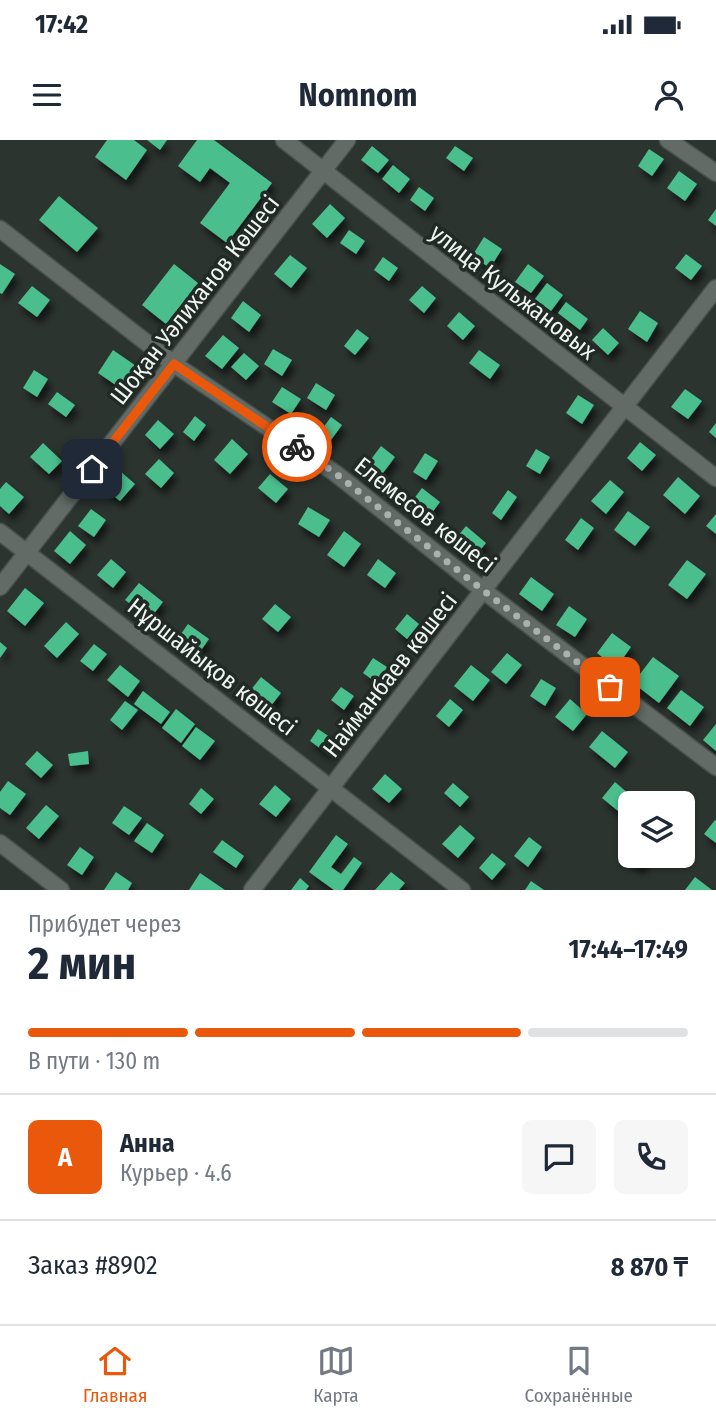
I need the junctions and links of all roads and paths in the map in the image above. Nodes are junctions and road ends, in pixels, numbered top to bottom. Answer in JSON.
{"nodes":[{"id":1,"x":284,"y":140,"type":"edge"},
{"id":2,"x":347,"y":140,"type":"edge"},
{"id":3,"x":668,"y":140,"type":"edge"},
{"id":4,"x":323,"y":172,"type":"junction"},
{"id":5,"x":716,"y":173,"type":"edge"},
{"id":6,"x":0,"y":229,"type":"edge"},
{"id":7,"x":716,"y":288,"type":"edge"},
{"id":8,"x":174,"y":364,"type":"junction"},
{"id":9,"x":624,"y":408,"type":"junction"},
{"id":10,"x":716,"y":478,"type":"edge"},
{"id":11,"x":0,"y":532,"type":"edge"},
{"id":12,"x":27,"y":553,"type":"junction"},
{"id":13,"x":0,"y":587,"type":"edge"},
{"id":14,"x":484,"y":591,"type":"junction"},
{"id":15,"x":716,"y":767,"type":"edge"},
{"id":16,"x":331,"y":788,"type":"junction"},
{"id":17,"x":0,"y":843,"type":"edge"},
{"id":18,"x":61,"y":890,"type":"edge"},
{"id":19,"x":252,"y":890,"type":"edge"},
{"id":20,"x":462,"y":890,"type":"edge"}],
"edges":[{"from":1,"to":4,"type":"street","name":"улица Кульжановых"},
{"from":2,"to":4,"type":"street","name":"Шоқан Уәлиханов Көшесі"},
{"from":3,"to":5,"type":"street"},
{"from":4,"to":8,"type":"street","name":"Шоқан Уәлиханов Көшесі"},
{"from":4,"to":9,"type":"street","name":"улица Кульжановых"},
{"from":6,"to":8,"type":"street","name":"Елемесов көшесі"},
{"from":7,"to":9,"type":"street","name":"Найманбаев көшесі"},
{"from":8,"to":12,"type":"street","name":"Шоқан Уәлиханов Көшесі"},
{"from":8,"to":14,"type":"street","name":"Елемесов көшесі"},
{"from":9,"to":10,"type":"street","name":"улица Кульжановых"},
{"from":9,"to":14,"type":"street","name":"Найманбаев көшесі"},
{"from":11,"to":12,"type":"street","name":"Нұршайықов көшесі"},
{"from":12,"to":13,"type":"street","name":"Шоқан Уәлиханов Көшесі"},
{"from":12,"to":16,"type":"street","name":"Нұршайықов көшесі"},
{"from":14,"to":15,"type":"street","name":"Елемесов көшесі"},
{"from":14,"to":16,"type":"street","name":"Найманбаев көшесі"},
{"from":16,"to":19,"type":"street","name":"Найманбаев көшесі"},
{"from":16,"to":20,"type":"street","name":"Нұршайықов көшесі"},
{"from":17,"to":18,"type":"street"}]}
